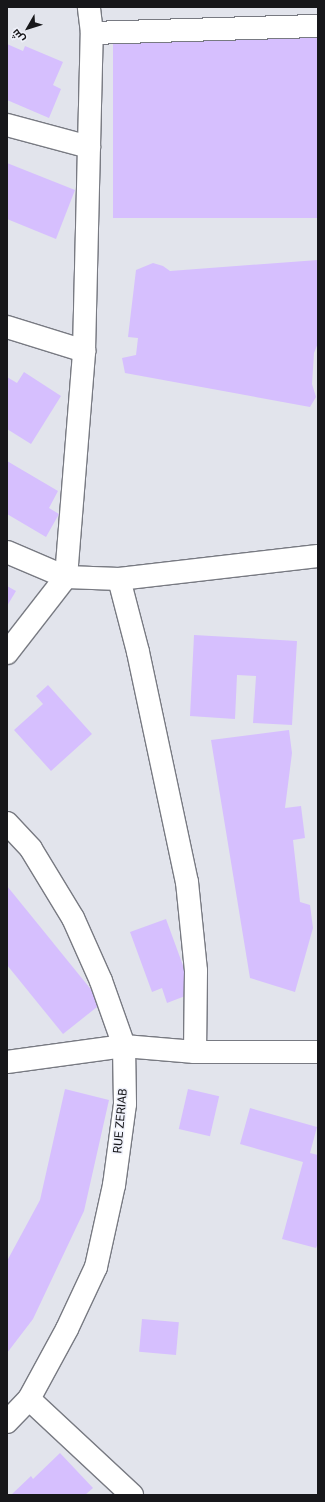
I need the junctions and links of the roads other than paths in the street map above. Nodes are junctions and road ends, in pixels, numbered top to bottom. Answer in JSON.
{"nodes":[{"id":1,"x":88,"y":7,"type":"edge"},
{"id":2,"x":318,"y":26,"type":"edge"},
{"id":3,"x":92,"y":32,"type":"junction"},
{"id":4,"x":7,"y":125,"type":"edge"},
{"id":5,"x":89,"y":147,"type":"junction"},
{"id":6,"x":7,"y":327,"type":"edge"},
{"id":7,"x":84,"y":351,"type":"junction"},
{"id":8,"x":7,"y":552,"type":"edge"},
{"id":9,"x":318,"y":556,"type":"edge"},
{"id":10,"x":66,"y":577,"type":"junction"},
{"id":11,"x":119,"y":579,"type":"junction"},
{"id":12,"x":7,"y":653,"type":"edge"},
{"id":13,"x":7,"y":824,"type":"edge"},
{"id":14,"x":124,"y":1046,"type":"junction"},
{"id":15,"x":195,"y":1052,"type":"junction"},
{"id":16,"x":318,"y":1052,"type":"edge"},
{"id":17,"x":7,"y":1062,"type":"edge"},
{"id":18,"x":28,"y":1399,"type":"junction"},
{"id":19,"x":7,"y":1422,"type":"edge"},
{"id":20,"x":132,"y":1495,"type":"edge"}],
"edges":[{"from":1,"to":3,"type":"street"},
{"from":2,"to":3,"type":"street"},
{"from":3,"to":5,"type":"street"},
{"from":4,"to":5,"type":"street"},
{"from":5,"to":7,"type":"street"},
{"from":6,"to":7,"type":"street"},
{"from":7,"to":10,"type":"street"},
{"from":8,"to":10,"type":"street"},
{"from":9,"to":11,"type":"street"},
{"from":10,"to":11,"type":"street"},
{"from":10,"to":12,"type":"street"},
{"from":11,"to":15,"type":"street"},
{"from":13,"to":14,"type":"street","name":"RUE ZERIAB"},
{"from":14,"to":15,"type":"street"},
{"from":14,"to":17,"type":"street"},
{"from":14,"to":18,"type":"street","name":"RUE ZERIAB"},
{"from":15,"to":16,"type":"street"},
{"from":18,"to":19,"type":"street","name":"RUE ZERIAB"},
{"from":18,"to":20,"type":"street"}]}
